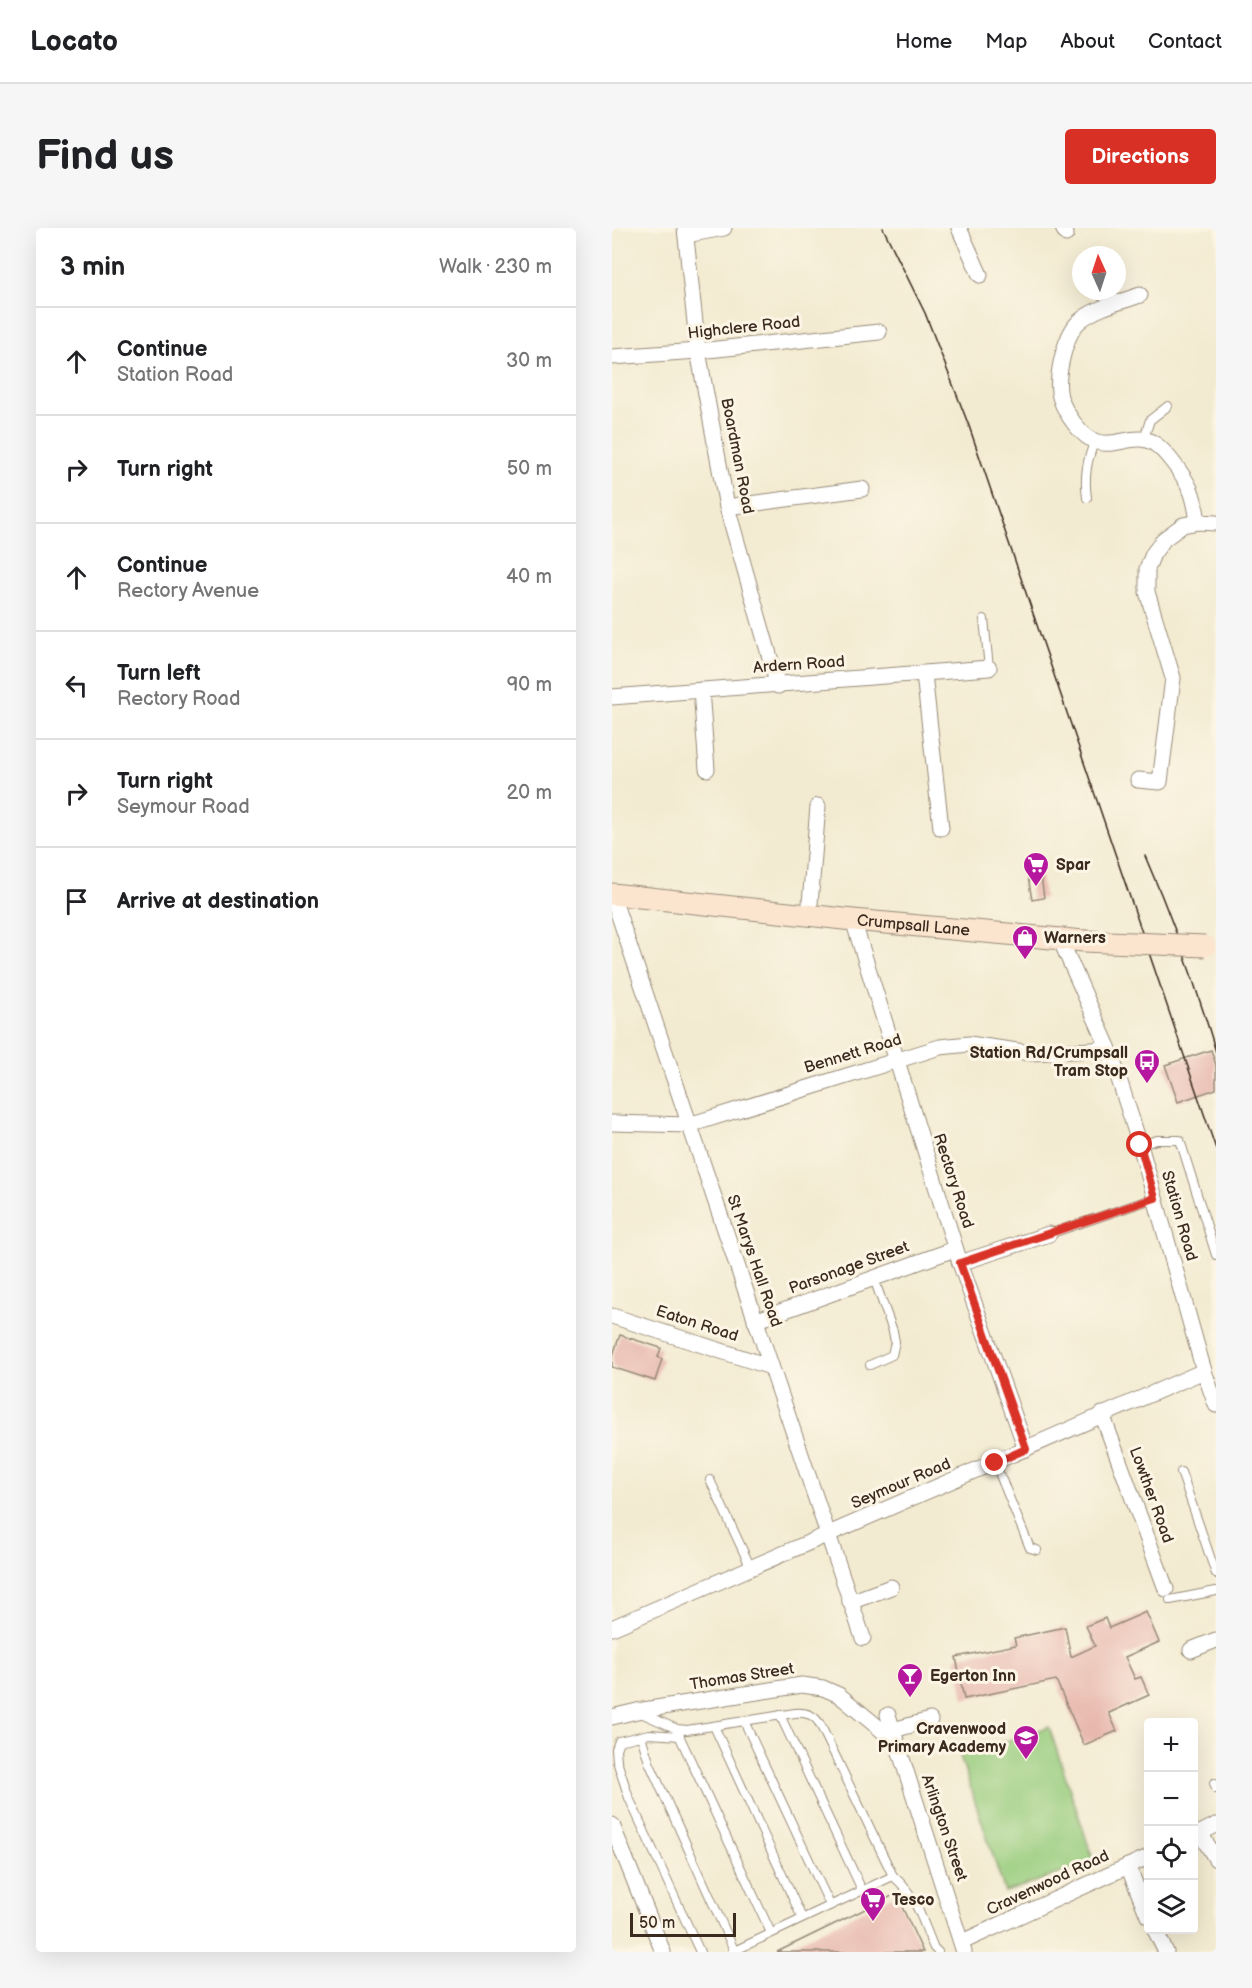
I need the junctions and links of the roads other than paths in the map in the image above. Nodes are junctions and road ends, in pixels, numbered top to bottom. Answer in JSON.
{"nodes":[{"id":1,"x":724,"y":228,"type":"edge"},
{"id":2,"x":959,"y":228,"type":"edge"},
{"id":3,"x":686,"y":232,"type":"edge"},
{"id":4,"x":980,"y":275,"type":"dead end"},
{"id":5,"x":1140,"y":295,"type":"dead end"},
{"id":6,"x":879,"y":332,"type":"dead end"},
{"id":7,"x":698,"y":351,"type":"junction"},
{"id":8,"x":612,"y":357,"type":"edge"},
{"id":9,"x":1168,"y":406,"type":"dead end"},
{"id":10,"x":1144,"y":438,"type":"junction"},
{"id":11,"x":1095,"y":440,"type":"junction"},
{"id":12,"x":862,"y":489,"type":"dead end"},
{"id":13,"x":1087,"y":498,"type":"dead end"},
{"id":14,"x":727,"y":507,"type":"junction"},
{"id":15,"x":1197,"y":522,"type":"junction"},
{"id":16,"x":1216,"y":522,"type":"edge"},
{"id":17,"x":984,"y":619,"type":"dead end"},
{"id":18,"x":989,"y":668,"type":"joint"},
{"id":19,"x":924,"y":674,"type":"junction"},
{"id":20,"x":778,"y":686,"type":"junction"},
{"id":21,"x":701,"y":690,"type":"junction"},
{"id":22,"x":612,"y":697,"type":"edge"},
{"id":23,"x":707,"y":769,"type":"dead end"},
{"id":24,"x":1138,"y":780,"type":"dead end"},
{"id":25,"x":818,"y":806,"type":"dead end"},
{"id":26,"x":941,"y":828,"type":"dead end"},
{"id":27,"x":612,"y":895,"type":"edge"},
{"id":28,"x":809,"y":916,"type":"junction"},
{"id":29,"x":853,"y":920,"type":"junction"},
{"id":30,"x":1060,"y":939,"type":"junction"},
{"id":31,"x":1211,"y":946,"type":"edge"},
{"id":32,"x":1108,"y":1047,"type":"junction"},
{"id":33,"x":895,"y":1059,"type":"junction"},
{"id":34,"x":612,"y":1123,"type":"edge"},
{"id":35,"x":689,"y":1125,"type":"junction"},
{"id":36,"x":1140,"y":1145,"type":"junction"},
{"id":37,"x":1155,"y":1198,"type":"junction"},
{"id":38,"x":1049,"y":1234,"type":"joint"},
{"id":39,"x":1216,"y":1255,"type":"edge"},
{"id":40,"x":958,"y":1256,"type":"junction"},
{"id":41,"x":874,"y":1279,"type":"junction"},
{"id":42,"x":612,"y":1316,"type":"edge"},
{"id":43,"x":755,"y":1321,"type":"junction"},
{"id":44,"x":870,"y":1365,"type":"dead end"},
{"id":45,"x":771,"y":1367,"type":"junction"},
{"id":46,"x":1204,"y":1371,"type":"junction"},
{"id":47,"x":1216,"y":1405,"type":"edge"},
{"id":48,"x":1102,"y":1414,"type":"junction"},
{"id":49,"x":1026,"y":1449,"type":"junction"},
{"id":50,"x":995,"y":1463,"type":"junction"},
{"id":51,"x":1180,"y":1472,"type":"dead end"},
{"id":52,"x":710,"y":1480,"type":"dead end"},
{"id":53,"x":827,"y":1535,"type":"junction"},
{"id":54,"x":1037,"y":1550,"type":"dead end"},
{"id":55,"x":751,"y":1568,"type":"junction"},
{"id":56,"x":1216,"y":1575,"type":"edge"},
{"id":57,"x":891,"y":1587,"type":"dead end"},
{"id":58,"x":1216,"y":1591,"type":"edge"},
{"id":59,"x":1168,"y":1595,"type":"joint"},
{"id":60,"x":850,"y":1602,"type":"junction"},
{"id":61,"x":612,"y":1628,"type":"edge"},
{"id":62,"x":863,"y":1638,"type":"dead end"},
{"id":63,"x":1216,"y":1640,"type":"edge"},
{"id":64,"x":1191,"y":1650,"type":"dead end"},
{"id":65,"x":637,"y":1711,"type":"junction"},
{"id":66,"x":780,"y":1715,"type":"junction"},
{"id":67,"x":888,"y":1715,"type":"dead end"},
{"id":68,"x":612,"y":1717,"type":"edge"},
{"id":69,"x":930,"y":1720,"type":"dead end"},
{"id":70,"x":744,"y":1721,"type":"junction"},
{"id":71,"x":714,"y":1726,"type":"junction"},
{"id":72,"x":678,"y":1733,"type":"junction"},
{"id":73,"x":641,"y":1736,"type":"junction"},
{"id":74,"x":894,"y":1736,"type":"junction"},
{"id":75,"x":612,"y":1825,"type":"edge"},
{"id":76,"x":1216,"y":1825,"type":"edge"},
{"id":77,"x":1198,"y":1834,"type":"edge"},
{"id":78,"x":1198,"y":1835,"type":"edge"},
{"id":79,"x":1144,"y":1859,"type":"edge"},
{"id":80,"x":1216,"y":1859,"type":"edge"},
{"id":81,"x":1128,"y":1866,"type":"junction"},
{"id":82,"x":893,"y":1876,"type":"junction"},
{"id":83,"x":862,"y":1890,"type":"junction"},
{"id":84,"x":1144,"y":1904,"type":"edge"},
{"id":85,"x":830,"y":1905,"type":"junction"},
{"id":86,"x":802,"y":1918,"type":"junction"},
{"id":87,"x":771,"y":1933,"type":"junction"},
{"id":88,"x":1157,"y":1934,"type":"edge"},
{"id":89,"x":963,"y":1947,"type":"edge"},
{"id":90,"x":733,"y":1951,"type":"edge"},
{"id":91,"x":663,"y":1952,"type":"edge"},
{"id":92,"x":700,"y":1952,"type":"edge"},
{"id":93,"x":938,"y":1952,"type":"edge"},
{"id":94,"x":1166,"y":1952,"type":"edge"}],
"edges":[{"from":1,"to":3,"type":"street"},
{"from":2,"to":4,"type":"street"},
{"from":3,"to":7,"type":"street","name":"Boardman Road"},
{"from":5,"to":11,"type":"street"},
{"from":6,"to":7,"type":"street","name":"Highclere Road"},
{"from":7,"to":8,"type":"street","name":"Highclere Road"},
{"from":7,"to":14,"type":"street","name":"Boardman Road"},
{"from":9,"to":10,"type":"lane"},
{"from":10,"to":11,"type":"street"},
{"from":10,"to":15,"type":"street"},
{"from":11,"to":13,"type":"lane"},
{"from":12,"to":14,"type":"street"},
{"from":14,"to":20,"type":"street","name":"Boardman Road"},
{"from":15,"to":16,"type":"street"},
{"from":15,"to":24,"type":"street"},
{"from":17,"to":18,"type":"lane"},
{"from":18,"to":19,"type":"street","name":"Ardern Road"},
{"from":19,"to":20,"type":"street","name":"Ardern Road"},
{"from":19,"to":26,"type":"street"},
{"from":20,"to":21,"type":"street","name":"Ardern Road"},
{"from":21,"to":22,"type":"street","name":"Ardern Road"},
{"from":21,"to":23,"type":"street"},
{"from":25,"to":28,"type":"street"},
{"from":27,"to":28,"type":"street","name":"Crumpsall Lane"},
{"from":27,"to":35,"type":"street","name":"St Marys Hall Road"},
{"from":28,"to":29,"type":"street","name":"Crumpsall Lane"},
{"from":29,"to":30,"type":"street","name":"Crumpsall Lane"},
{"from":29,"to":33,"type":"street","name":"Rectory Road"},
{"from":30,"to":31,"type":"street","name":"Crumpsall Lane","bridge":true},
{"from":30,"to":32,"type":"street","name":"Station Road"},
{"from":32,"to":33,"type":"street","name":"Bennett Road"},
{"from":32,"to":36,"type":"street","name":"Station Road"},
{"from":33,"to":35,"type":"street","name":"Bennett Road"},
{"from":33,"to":40,"type":"street","name":"Rectory Road"},
{"from":34,"to":35,"type":"street","name":"Bennett Road"},
{"from":35,"to":43,"type":"street","name":"St Marys Hall Road"},
{"from":36,"to":37,"type":"street","name":"Station Road"},
{"from":36,"to":39,"type":"lane"},
{"from":37,"to":38,"type":"lane"},
{"from":37,"to":46,"type":"street","name":"Station Road"},
{"from":38,"to":40,"type":"street","name":"Parsonage Street"},
{"from":40,"to":41,"type":"street","name":"Parsonage Street"},
{"from":40,"to":49,"type":"street","name":"Rectory Road"},
{"from":41,"to":43,"type":"street","name":"Parsonage Street"},
{"from":41,"to":44,"type":"lane"},
{"from":42,"to":45,"type":"street","name":"Eaton Road"},
{"from":43,"to":45,"type":"street","name":"St Marys Hall Road"},
{"from":45,"to":53,"type":"street","name":"St Marys Hall Road"},
{"from":46,"to":47,"type":"street","name":"Station Road"},
{"from":46,"to":48,"type":"street","name":"Seymour Road"},
{"from":48,"to":49,"type":"street","name":"Seymour Road"},
{"from":48,"to":59,"type":"street","name":"Lowther Road"},
{"from":49,"to":50,"type":"street","name":"Seymour Road"},
{"from":50,"to":53,"type":"street","name":"Seymour Road"},
{"from":50,"to":54,"type":"lane"},
{"from":51,"to":56,"type":"lane"},
{"from":52,"to":55,"type":"lane"},
{"from":53,"to":55,"type":"street","name":"Seymour Road"},
{"from":53,"to":60,"type":"street","name":"St Marys Hall Road"},
{"from":55,"to":61,"type":"street","name":"Seymour Road"},
{"from":57,"to":60,"type":"street"},
{"from":58,"to":59,"type":"lane"},
{"from":60,"to":62,"type":"street","name":"St Marys Hall Road"},
{"from":63,"to":64,"type":"street"},
{"from":65,"to":68,"type":"street","name":"Thomas Street"},
{"from":65,"to":72,"type":"lane"},
{"from":65,"to":74,"type":"street","name":"Thomas Street"},
{"from":66,"to":70,"type":"lane"},
{"from":66,"to":82,"type":"lane"},
{"from":66,"to":83,"type":"lane"},
{"from":67,"to":74,"type":"street","name":"Arlington Street"},
{"from":69,"to":74,"type":"street"},
{"from":70,"to":71,"type":"lane"},
{"from":70,"to":85,"type":"lane"},
{"from":71,"to":72,"type":"lane"},
{"from":71,"to":86,"type":"lane"},
{"from":72,"to":73,"type":"lane"},
{"from":72,"to":87,"type":"lane"},
{"from":73,"to":90,"type":"lane"},
{"from":73,"to":92,"type":"lane"},
{"from":74,"to":89,"type":"street","name":"Arlington Street"},
{"from":75,"to":91,"type":"street"},
{"from":76,"to":77,"type":"street"},
{"from":78,"to":80,"type":"street"},
{"from":79,"to":81,"type":"street","name":"Cravenwood Road"},
{"from":81,"to":84,"type":"street"},
{"from":81,"to":89,"type":"street","name":"Cravenwood Road"},
{"from":82,"to":83,"type":"lane"},
{"from":82,"to":93,"type":"lane"},
{"from":83,"to":85,"type":"lane"},
{"from":85,"to":86,"type":"lane"},
{"from":86,"to":87,"type":"lane"},
{"from":87,"to":90,"type":"lane"},
{"from":88,"to":94,"type":"street"}]}
